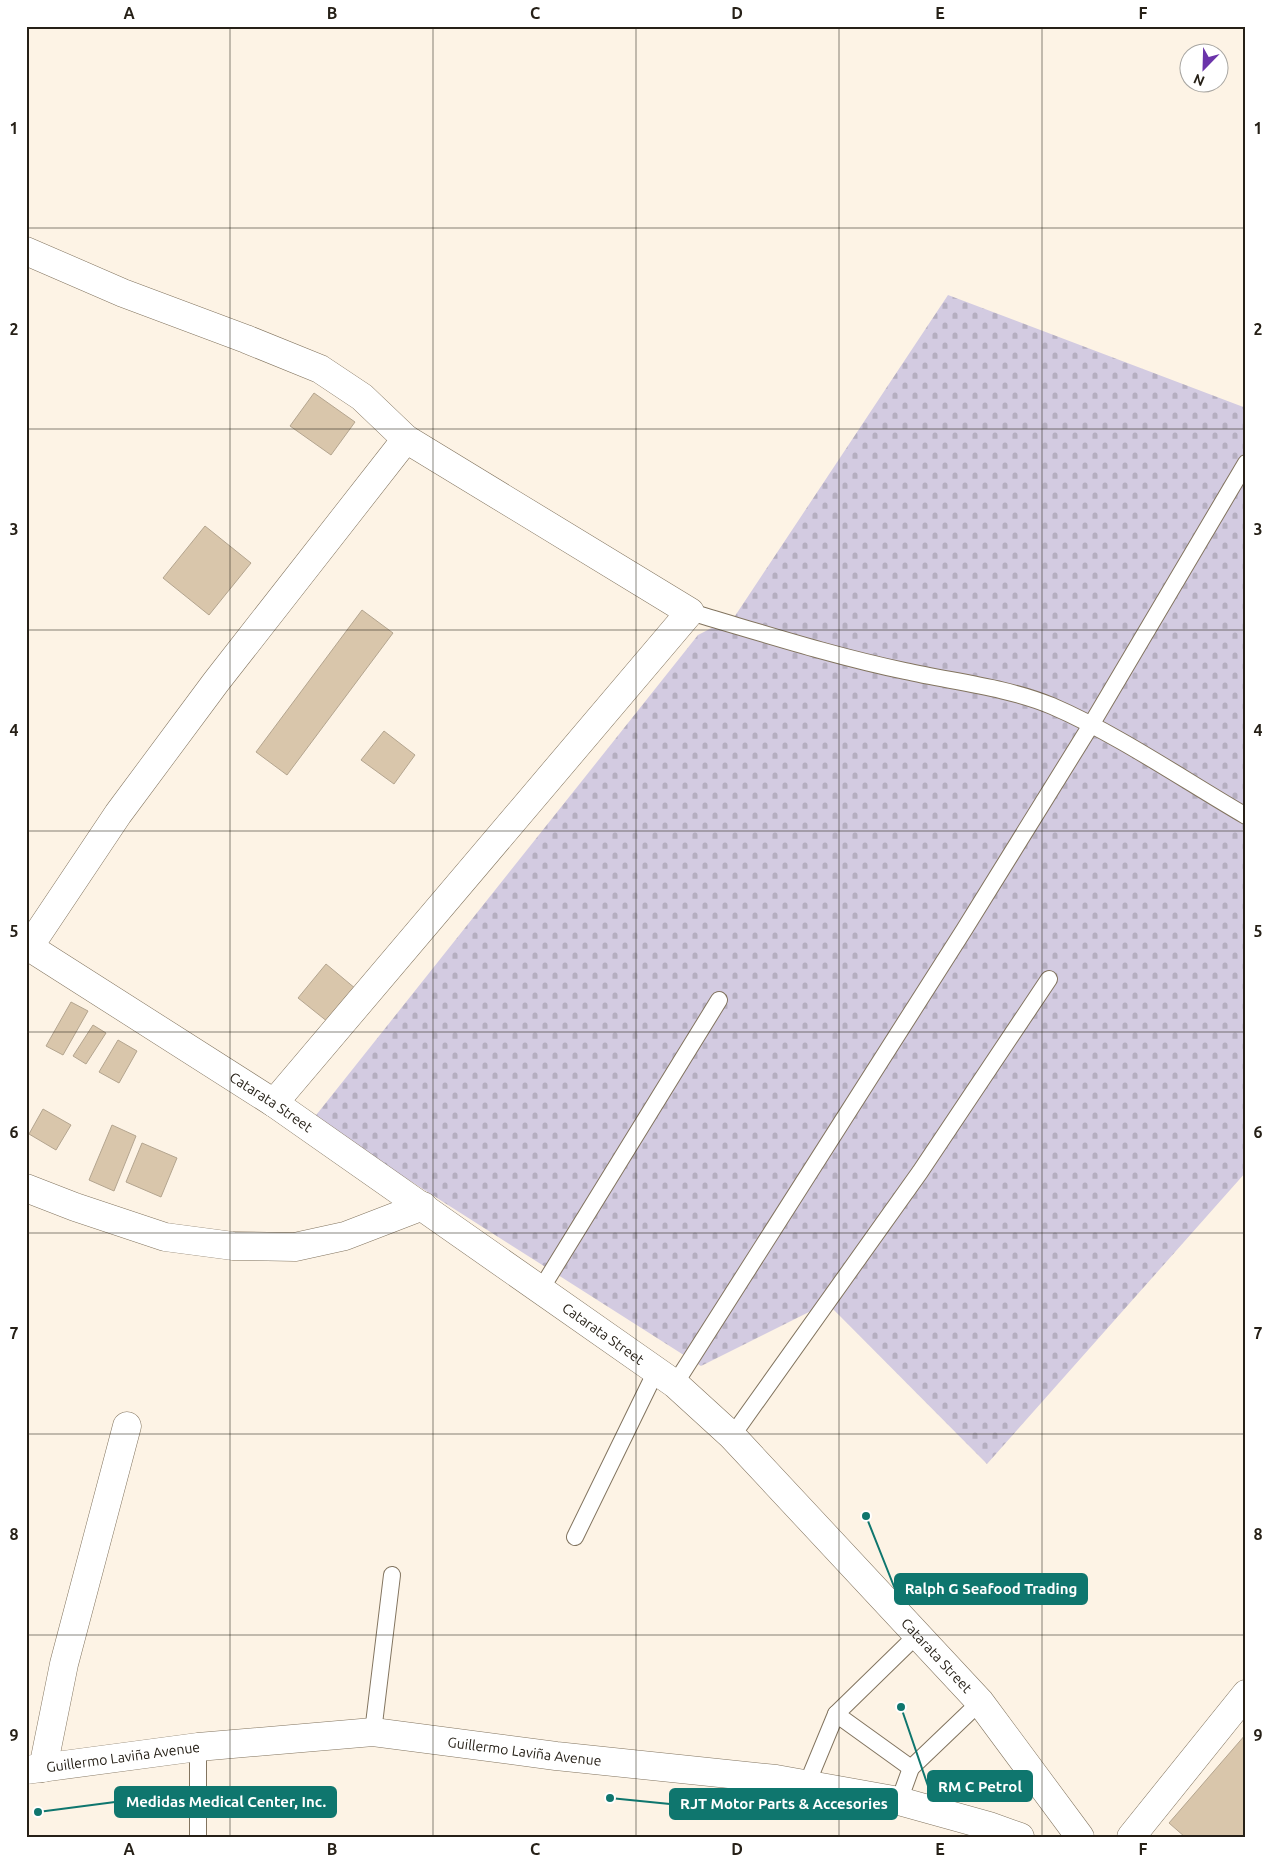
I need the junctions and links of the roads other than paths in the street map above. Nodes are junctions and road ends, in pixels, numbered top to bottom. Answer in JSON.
{"nodes":[{"id":1,"x":26,"y":252,"type":"edge"},
{"id":2,"x":406,"y":439,"type":"junction"},
{"id":3,"x":1246,"y":463,"type":"edge"},
{"id":4,"x":690,"y":612,"type":"junction"},
{"id":5,"x":1091,"y":725,"type":"junction"},
{"id":6,"x":1246,"y":816,"type":"edge"},
{"id":7,"x":28,"y":946,"type":"edge"},
{"id":8,"x":1049,"y":979,"type":"dead end"},
{"id":9,"x":719,"y":1000,"type":"dead end"},
{"id":10,"x":274,"y":1103,"type":"junction"},
{"id":11,"x":26,"y":1188,"type":"edge"},
{"id":12,"x":423,"y":1206,"type":"junction"},
{"id":13,"x":541,"y":1289,"type":"junction"},
{"id":14,"x":666,"y":1377,"type":"junction"},
{"id":15,"x":127,"y":1426,"type":"dead end"},
{"id":16,"x":732,"y":1436,"type":"junction"},
{"id":17,"x":575,"y":1537,"type":"dead end"},
{"id":18,"x":392,"y":1575,"type":"dead end"},
{"id":19,"x":917,"y":1635,"type":"junction"},
{"id":20,"x":1246,"y":1694,"type":"edge"},
{"id":21,"x":980,"y":1702,"type":"junction"},
{"id":22,"x":836,"y":1714,"type":"junction"},
{"id":23,"x":373,"y":1732,"type":"junction"},
{"id":24,"x":198,"y":1747,"type":"junction"},
{"id":25,"x":911,"y":1768,"type":"junction"},
{"id":26,"x":34,"y":1769,"type":"edge"},
{"id":27,"x":807,"y":1784,"type":"junction"},
{"id":28,"x":899,"y":1801,"type":"junction"},
{"id":29,"x":198,"y":1837,"type":"edge"},
{"id":30,"x":1020,"y":1837,"type":"edge"},
{"id":31,"x":1080,"y":1837,"type":"edge"},
{"id":32,"x":1131,"y":1837,"type":"edge"}],
"edges":[{"from":1,"to":2,"type":"street"},
{"from":2,"to":4,"type":"street"},
{"from":2,"to":7,"type":"street"},
{"from":3,"to":5,"type":"lane"},
{"from":4,"to":5,"type":"lane"},
{"from":4,"to":10,"type":"street"},
{"from":5,"to":6,"type":"lane"},
{"from":5,"to":14,"type":"lane"},
{"from":7,"to":10,"type":"street","name":"Catarata Street"},
{"from":8,"to":16,"type":"lane"},
{"from":9,"to":13,"type":"lane"},
{"from":10,"to":12,"type":"street","name":"Catarata Street"},
{"from":11,"to":12,"type":"street"},
{"from":12,"to":13,"type":"street","name":"Catarata Street"},
{"from":13,"to":14,"type":"street","name":"Catarata Street"},
{"from":14,"to":16,"type":"street","name":"Catarata Street"},
{"from":14,"to":17,"type":"lane"},
{"from":15,"to":26,"type":"street"},
{"from":16,"to":19,"type":"street","name":"Catarata Street"},
{"from":18,"to":23,"type":"lane"},
{"from":19,"to":21,"type":"street","name":"Catarata Street"},
{"from":19,"to":22,"type":"lane"},
{"from":20,"to":32,"type":"street"},
{"from":21,"to":25,"type":"lane"},
{"from":21,"to":31,"type":"street","name":"Catarata Street"},
{"from":22,"to":25,"type":"lane"},
{"from":22,"to":27,"type":"lane"},
{"from":23,"to":24,"type":"street","name":"Guillermo Laviña Avenue"},
{"from":23,"to":27,"type":"street","name":"Guillermo Laviña Avenue"},
{"from":24,"to":26,"type":"street","name":"Guillermo Laviña Avenue"},
{"from":24,"to":29,"type":"lane"},
{"from":25,"to":28,"type":"lane"},
{"from":27,"to":28,"type":"street","name":"Guillermo Laviña Avenue"},
{"from":28,"to":30,"type":"street","name":"Guillermo Laviña Avenue"}]}
